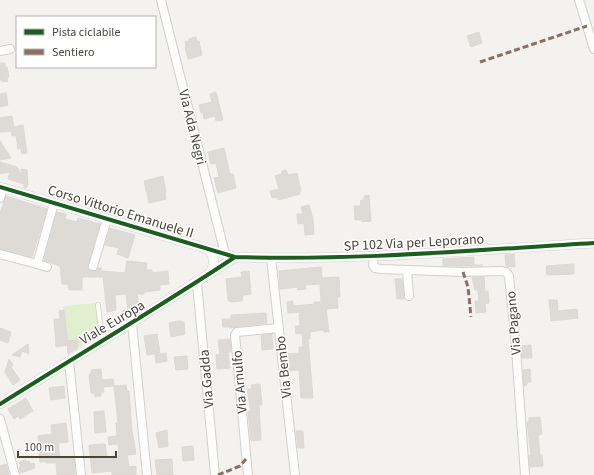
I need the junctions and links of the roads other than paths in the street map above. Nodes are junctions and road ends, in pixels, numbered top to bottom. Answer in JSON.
{"nodes":[{"id":1,"x":161,"y":0,"type":"edge"},
{"id":2,"x":579,"y":0,"type":"edge"},
{"id":3,"x":10,"y":49,"type":"dead end"},
{"id":4,"x":594,"y":49,"type":"edge"},
{"id":5,"x":0,"y":51,"type":"edge"},
{"id":6,"x":2,"y":188,"type":"edge"},
{"id":7,"x":0,"y":198,"type":"edge"},
{"id":8,"x":54,"y":203,"type":"junction"},
{"id":9,"x":107,"y":220,"type":"junction"},
{"id":10,"x":594,"y":243,"type":"edge"},
{"id":11,"x":208,"y":249,"type":"junction"},
{"id":12,"x":0,"y":254,"type":"edge"},
{"id":13,"x":224,"y":254,"type":"junction"},
{"id":14,"x":374,"y":256,"type":"junction"},
{"id":15,"x":235,"y":257,"type":"junction"},
{"id":16,"x":271,"y":258,"type":"junction"},
{"id":17,"x":37,"y":264,"type":"junction"},
{"id":18,"x":93,"y":266,"type":"dead end"},
{"id":19,"x":46,"y":267,"type":"dead end"},
{"id":20,"x":407,"y":270,"type":"junction"},
{"id":21,"x":210,"y":274,"type":"junction"},
{"id":22,"x":197,"y":283,"type":"junction"},
{"id":23,"x":409,"y":296,"type":"dead end"},
{"id":24,"x":98,"y":305,"type":"dead end"},
{"id":25,"x":132,"y":323,"type":"junction"},
{"id":26,"x":279,"y":328,"type":"junction"},
{"id":27,"x":103,"y":341,"type":"junction"},
{"id":28,"x":69,"y":361,"type":"junction"},
{"id":29,"x":0,"y":404,"type":"edge"},
{"id":30,"x":0,"y":419,"type":"edge"},
{"id":31,"x":15,"y":475,"type":"edge"},
{"id":32,"x":81,"y":475,"type":"edge"},
{"id":33,"x":147,"y":475,"type":"edge"},
{"id":34,"x":215,"y":475,"type":"edge"},
{"id":35,"x":248,"y":475,"type":"edge"},
{"id":36,"x":295,"y":475,"type":"edge"},
{"id":37,"x":524,"y":475,"type":"edge"}],
"edges":[{"from":1,"to":13,"type":"street","name":"Via Ada Negri"},
{"from":2,"to":4,"type":"street"},
{"from":3,"to":5,"type":"street"},
{"from":6,"to":7,"type":"street"},
{"from":6,"to":8,"type":"street","name":"Corso Vittorio Emanuele II"},
{"from":8,"to":9,"type":"street","name":"Corso Vittorio Emanuele II"},
{"from":8,"to":17,"type":"street"},
{"from":9,"to":11,"type":"street","name":"Corso Vittorio Emanuele II"},
{"from":9,"to":18,"type":"street"},
{"from":10,"to":14,"type":"street","name":"SP 102 Via per Leporano"},
{"from":11,"to":13,"type":"street","name":"Corso Vittorio Emanuele II"},
{"from":11,"to":21,"type":"street"},
{"from":12,"to":17,"type":"street"},
{"from":13,"to":15,"type":"street","name":"Corso Vittorio Emanuele II"},
{"from":14,"to":16,"type":"street","name":"SP 102 Via per Leporano"},
{"from":14,"to":20,"type":"street","name":"Via Pagano"},
{"from":15,"to":16,"type":"street","name":"SP 102 Via per Leporano"},
{"from":15,"to":21,"type":"street","name":"Viale Europa"},
{"from":16,"to":26,"type":"street","name":"Via Bembo"},
{"from":17,"to":19,"type":"street"},
{"from":20,"to":23,"type":"street"},
{"from":20,"to":37,"type":"street","name":"Via Pagano"},
{"from":21,"to":22,"type":"street","name":"Viale Europa"},
{"from":22,"to":25,"type":"street","name":"Viale Europa"},
{"from":22,"to":34,"type":"street","name":"Via Gadda"},
{"from":24,"to":27,"type":"lane"},
{"from":25,"to":27,"type":"street","name":"Viale Europa"},
{"from":25,"to":33,"type":"street"},
{"from":26,"to":35,"type":"street","name":"Via Arnulfo"},
{"from":26,"to":36,"type":"street","name":"Via Bembo"},
{"from":27,"to":28,"type":"street","name":"Viale Europa"},
{"from":28,"to":29,"type":"street","name":"Viale Europa"},
{"from":28,"to":32,"type":"street"},
{"from":30,"to":31,"type":"street"}]}
